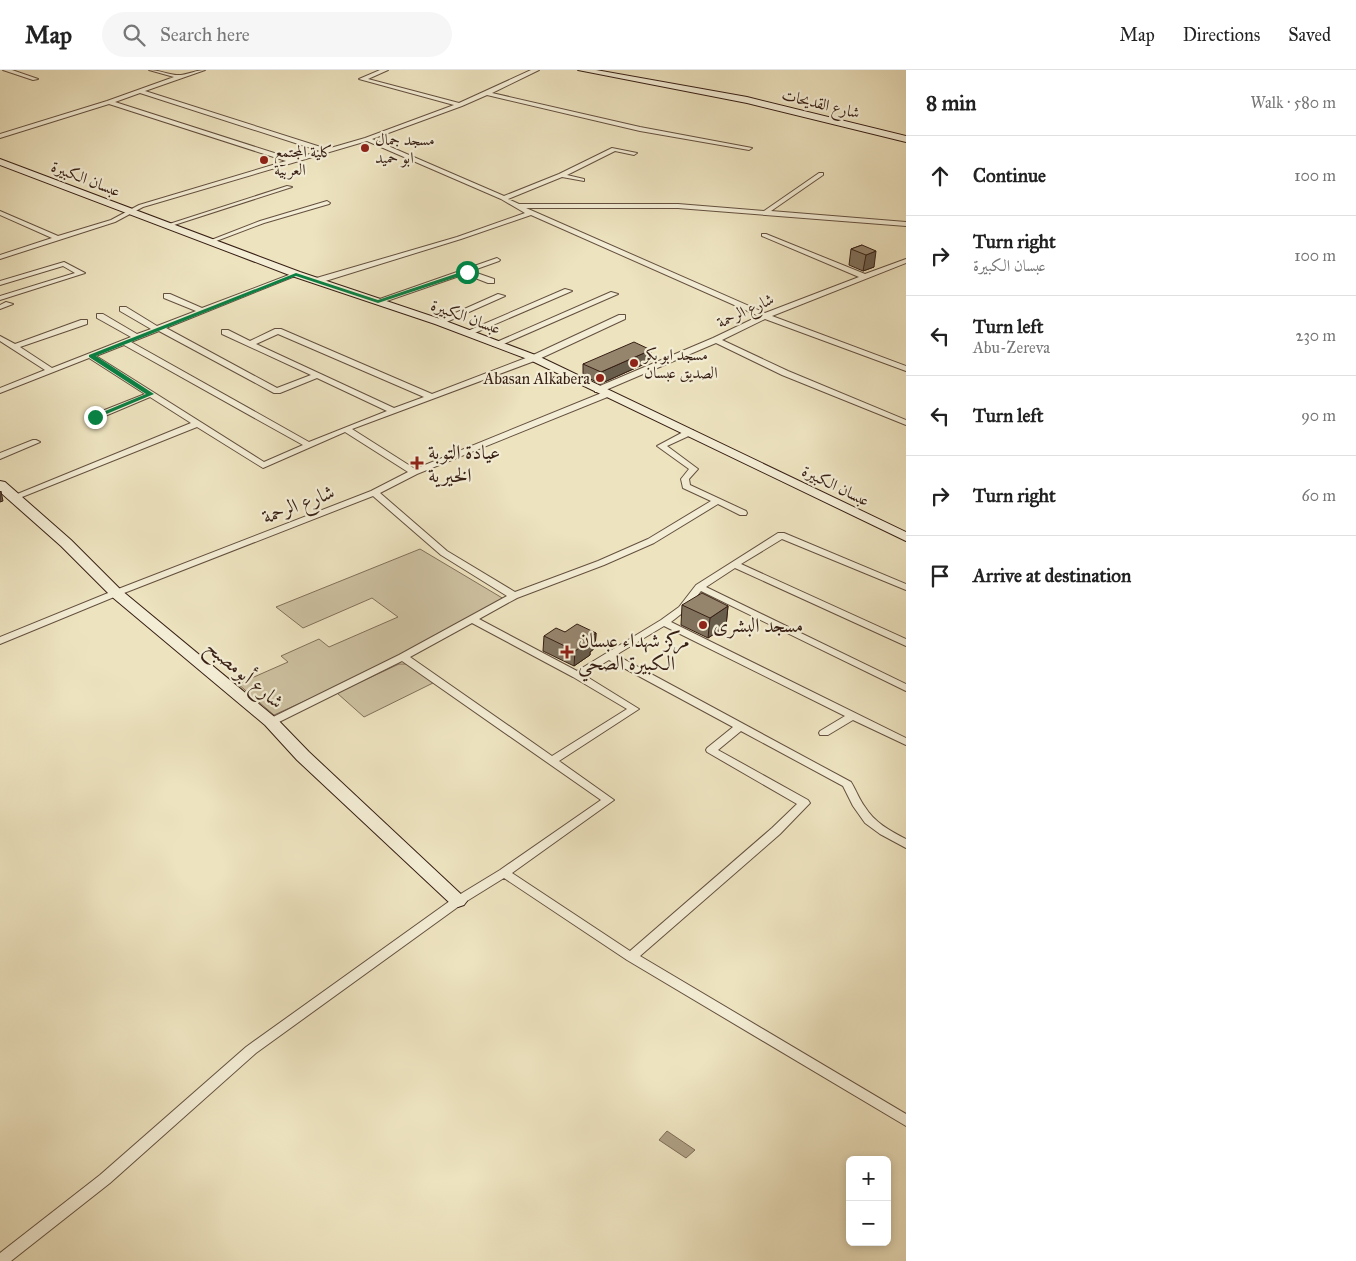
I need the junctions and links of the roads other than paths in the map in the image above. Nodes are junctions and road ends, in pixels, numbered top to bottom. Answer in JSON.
{"nodes":[{"id":1,"x":6,"y":70,"type":"edge"},
{"id":2,"x":152,"y":70,"type":"edge"},
{"id":3,"x":202,"y":70,"type":"edge"},
{"id":4,"x":385,"y":70,"type":"edge"},
{"id":5,"x":536,"y":70,"type":"edge"},
{"id":6,"x":582,"y":70,"type":"edge"},
{"id":7,"x":180,"y":78,"type":"junction"},
{"id":8,"x":35,"y":79,"type":"dead end"},
{"id":9,"x":139,"y":91,"type":"junction"},
{"id":10,"x":486,"y":93,"type":"junction"},
{"id":11,"x":109,"y":102,"type":"junction"},
{"id":12,"x":460,"y":105,"type":"junction"},
{"id":13,"x":0,"y":136,"type":"edge"},
{"id":14,"x":906,"y":139,"type":"edge"},
{"id":15,"x":367,"y":140,"type":"junction"},
{"id":16,"x":749,"y":148,"type":"dead end"},
{"id":17,"x":328,"y":151,"type":"junction"},
{"id":18,"x":634,"y":153,"type":"dead end"},
{"id":19,"x":293,"y":161,"type":"junction"},
{"id":20,"x":0,"y":162,"type":"edge"},
{"id":21,"x":821,"y":174,"type":"dead end"},
{"id":22,"x":561,"y":175,"type":"junction"},
{"id":23,"x":582,"y":180,"type":"dead end"},
{"id":24,"x":288,"y":187,"type":"dead end"},
{"id":25,"x":504,"y":198,"type":"junction"},
{"id":26,"x":327,"y":204,"type":"dead end"},
{"id":27,"x":517,"y":206,"type":"junction"},
{"id":28,"x":130,"y":212,"type":"junction"},
{"id":29,"x":766,"y":212,"type":"junction"},
{"id":30,"x":0,"y":213,"type":"edge"},
{"id":31,"x":531,"y":213,"type":"junction"},
{"id":32,"x":906,"y":224,"type":"edge"},
{"id":33,"x":166,"y":226,"type":"junction"},
{"id":34,"x":764,"y":235,"type":"dead end"},
{"id":35,"x":59,"y":239,"type":"junction"},
{"id":36,"x":209,"y":242,"type":"junction"},
{"id":37,"x":0,"y":257,"type":"edge"},
{"id":38,"x":497,"y":260,"type":"dead end"},
{"id":39,"x":906,"y":261,"type":"edge"},
{"id":40,"x":467,"y":272,"type":"junction"},
{"id":41,"x":296,"y":274,"type":"junction"},
{"id":42,"x":865,"y":277,"type":"junction"},
{"id":43,"x":316,"y":281,"type":"junction"},
{"id":44,"x":491,"y":281,"type":"dead end"},
{"id":45,"x":0,"y":283,"type":"edge"},
{"id":46,"x":568,"y":290,"type":"dead end"},
{"id":47,"x":614,"y":294,"type":"dead end"},
{"id":48,"x":167,"y":296,"type":"dead end"},
{"id":49,"x":501,"y":296,"type":"dead end"},
{"id":50,"x":0,"y":298,"type":"edge"},
{"id":51,"x":378,"y":302,"type":"junction"},
{"id":52,"x":10,"y":304,"type":"dead end"},
{"id":53,"x":0,"y":307,"type":"edge"},
{"id":54,"x":123,"y":308,"type":"dead end"},
{"id":55,"x":202,"y":311,"type":"junction"},
{"id":56,"x":100,"y":316,"type":"dead end"},
{"id":57,"x":765,"y":316,"type":"junction"},
{"id":58,"x":622,"y":317,"type":"dead end"},
{"id":59,"x":84,"y":322,"type":"dead end"},
{"id":60,"x":439,"y":322,"type":"junction"},
{"id":61,"x":159,"y":329,"type":"junction"},
{"id":62,"x":225,"y":332,"type":"dead end"},
{"id":63,"x":467,"y":333,"type":"junction"},
{"id":64,"x":137,"y":337,"type":"junction"},
{"id":65,"x":0,"y":338,"type":"edge"},
{"id":66,"x":716,"y":340,"type":"junction"},
{"id":67,"x":125,"y":342,"type":"junction"},
{"id":68,"x":252,"y":343,"type":"junction"},
{"id":69,"x":496,"y":344,"type":"junction"},
{"id":70,"x":14,"y":346,"type":"junction"},
{"id":71,"x":91,"y":356,"type":"junction"},
{"id":72,"x":534,"y":358,"type":"junction"},
{"id":73,"x":906,"y":369,"type":"edge"},
{"id":74,"x":52,"y":371,"type":"junction"},
{"id":75,"x":318,"y":375,"type":"junction"},
{"id":76,"x":0,"y":391,"type":"edge"},
{"id":77,"x":603,"y":392,"type":"junction"},
{"id":78,"x":151,"y":394,"type":"junction"},
{"id":79,"x":432,"y":397,"type":"junction"},
{"id":80,"x":394,"y":412,"type":"junction"},
{"id":81,"x":95,"y":417,"type":"dead end"},
{"id":82,"x":199,"y":423,"type":"junction"},
{"id":83,"x":906,"y":423,"type":"edge"},
{"id":84,"x":346,"y":430,"type":"junction"},
{"id":85,"x":690,"y":432,"type":"junction"},
{"id":86,"x":36,"y":442,"type":"dead end"},
{"id":87,"x":309,"y":445,"type":"junction"},
{"id":88,"x":0,"y":456,"type":"edge"},
{"id":89,"x":414,"y":472,"type":"junction"},
{"id":90,"x":0,"y":485,"type":"edge"},
{"id":91,"x":374,"y":493,"type":"junction"},
{"id":92,"x":14,"y":497,"type":"junction"},
{"id":93,"x":717,"y":501,"type":"junction"},
{"id":94,"x":742,"y":513,"type":"dead end"},
{"id":95,"x":906,"y":537,"type":"edge"},
{"id":96,"x":735,"y":565,"type":"junction"},
{"id":97,"x":699,"y":586,"type":"junction"},
{"id":98,"x":906,"y":587,"type":"edge"},
{"id":99,"x":116,"y":593,"type":"junction"},
{"id":100,"x":514,"y":596,"type":"junction"},
{"id":101,"x":472,"y":620,"type":"junction"},
{"id":102,"x":664,"y":622,"type":"junction"},
{"id":103,"x":0,"y":641,"type":"edge"},
{"id":104,"x":906,"y":643,"type":"edge"},
{"id":105,"x":610,"y":656,"type":"junction"},
{"id":106,"x":403,"y":658,"type":"junction"},
{"id":107,"x":577,"y":675,"type":"junction"},
{"id":108,"x":906,"y":688,"type":"edge"},
{"id":109,"x":852,"y":716,"type":"junction"},
{"id":110,"x":271,"y":722,"type":"junction"},
{"id":111,"x":740,"y":727,"type":"junction"},
{"id":112,"x":824,"y":734,"type":"dead end"},
{"id":113,"x":906,"y":742,"type":"edge"},
{"id":114,"x":552,"y":761,"type":"junction"},
{"id":115,"x":906,"y":844,"type":"edge"},
{"id":116,"x":504,"y":873,"type":"junction"},
{"id":117,"x":458,"y":901,"type":"junction"},
{"id":118,"x":631,"y":957,"type":"junction"},
{"id":119,"x":906,"y":1121,"type":"edge"},
{"id":120,"x":0,"y":1261,"type":"edge"}],
"edges":[{"from":1,"to":8,"type":"street"},
{"from":2,"to":7,"type":"street"},
{"from":3,"to":7,"type":"street"},
{"from":4,"to":12,"type":"street"},
{"from":5,"to":10,"type":"street"},
{"from":6,"to":14,"type":"main road","name":"شارع القديحات"},
{"from":7,"to":9,"type":"street"},
{"from":9,"to":11,"type":"street"},
{"from":9,"to":17,"type":"street"},
{"from":10,"to":12,"type":"street"},
{"from":10,"to":16,"type":"street"},
{"from":11,"to":13,"type":"street"},
{"from":11,"to":19,"type":"street"},
{"from":12,"to":15,"type":"street"},
{"from":15,"to":17,"type":"street"},
{"from":15,"to":25,"type":"street"},
{"from":17,"to":19,"type":"street"},
{"from":18,"to":22,"type":"street"},
{"from":19,"to":28,"type":"street"},
{"from":20,"to":28,"type":"main road","name":"عبسان الكبيرة"},
{"from":21,"to":29,"type":"street"},
{"from":22,"to":23,"type":"street"},
{"from":22,"to":25,"type":"street"},
{"from":24,"to":33,"type":"street"},
{"from":25,"to":27,"type":"street"},
{"from":26,"to":36,"type":"street"},
{"from":27,"to":29,"type":"street"},
{"from":27,"to":31,"type":"street"},
{"from":28,"to":33,"type":"main road","name":"عبسان الكبيرة"},
{"from":28,"to":35,"type":"street"},
{"from":29,"to":32,"type":"street"},
{"from":30,"to":35,"type":"street"},
{"from":31,"to":43,"type":"street"},
{"from":31,"to":57,"type":"street"},
{"from":33,"to":36,"type":"main road","name":"عبسان الكبيرة"},
{"from":34,"to":42,"type":"street"},
{"from":35,"to":37,"type":"street"},
{"from":36,"to":41,"type":"main road","name":"عبسان الكبيرة"},
{"from":38,"to":40,"type":"street"},
{"from":39,"to":42,"type":"street","name":"شارع الرحمة"},
{"from":40,"to":44,"type":"street"},
{"from":40,"to":51,"type":"street"},
{"from":41,"to":43,"type":"main road","name":"عبسان الكبيرة"},
{"from":41,"to":55,"type":"street"},
{"from":42,"to":57,"type":"street","name":"شارع الرحمة"},
{"from":43,"to":51,"type":"main road","name":"عبسان الكبيرة"},
{"from":45,"to":50,"type":"street"},
{"from":46,"to":63,"type":"street"},
{"from":47,"to":69,"type":"street"},
{"from":48,"to":55,"type":"street"},
{"from":49,"to":60,"type":"street"},
{"from":51,"to":60,"type":"main road","name":"عبسان الكبيرة"},
{"from":52,"to":53,"type":"street"},
{"from":54,"to":61,"type":"street"},
{"from":55,"to":61,"type":"street"},
{"from":56,"to":64,"type":"street"},
{"from":57,"to":66,"type":"street","name":"شارع الرحمة"},
{"from":57,"to":73,"type":"street"},
{"from":58,"to":72,"type":"street"},
{"from":59,"to":70,"type":"street"},
{"from":60,"to":63,"type":"main road","name":"عبسان الكبيرة"},
{"from":61,"to":64,"type":"street"},
{"from":61,"to":75,"type":"street"},
{"from":62,"to":68,"type":"street"},
{"from":63,"to":69,"type":"main road","name":"عبسان الكبيرة"},
{"from":64,"to":67,"type":"street"},
{"from":65,"to":70,"type":"street"},
{"from":66,"to":77,"type":"street","name":"شارع الرحمة"},
{"from":66,"to":83,"type":"street"},
{"from":67,"to":71,"type":"street"},
{"from":67,"to":87,"type":"street"},
{"from":68,"to":75,"type":"street"},
{"from":68,"to":79,"type":"street"},
{"from":69,"to":72,"type":"main road","name":"عبسان الكبيرة"},
{"from":70,"to":74,"type":"street"},
{"from":71,"to":74,"type":"street"},
{"from":71,"to":78,"type":"street"},
{"from":72,"to":77,"type":"main road","name":"عبسان الكبيرة"},
{"from":72,"to":79,"type":"street"},
{"from":74,"to":76,"type":"street"},
{"from":75,"to":80,"type":"street"},
{"from":77,"to":85,"type":"main road","name":"عبسان الكبيرة"},
{"from":77,"to":89,"type":"street","name":"شارع الرحمة"},
{"from":78,"to":81,"type":"street"},
{"from":78,"to":82,"type":"street"},
{"from":79,"to":80,"type":"street"},
{"from":80,"to":84,"type":"street"},
{"from":82,"to":87,"type":"street"},
{"from":82,"to":92,"type":"street"},
{"from":84,"to":87,"type":"street"},
{"from":84,"to":89,"type":"street"},
{"from":85,"to":93,"type":"street"},
{"from":85,"to":95,"type":"main road","name":"عبسان الكبيرة"},
{"from":86,"to":88,"type":"street"},
{"from":89,"to":91,"type":"street","name":"شارع الرحمة"},
{"from":90,"to":92,"type":"main road","name":"شارع أبومصبح"},
{"from":91,"to":99,"type":"street","name":"شارع الرحمة"},
{"from":91,"to":100,"type":"street"},
{"from":92,"to":99,"type":"main road","name":"شارع أبومصبح"},
{"from":93,"to":94,"type":"street"},
{"from":93,"to":100,"type":"street"},
{"from":96,"to":97,"type":"street"},
{"from":96,"to":98,"type":"street"},
{"from":96,"to":104,"type":"street"},
{"from":97,"to":102,"type":"street"},
{"from":97,"to":108,"type":"street"},
{"from":99,"to":103,"type":"street","name":"شارع الرحمة"},
{"from":99,"to":110,"type":"main road","name":"شارع أبومصبح"},
{"from":100,"to":101,"type":"street"},
{"from":101,"to":106,"type":"street"},
{"from":101,"to":107,"type":"street"},
{"from":102,"to":105,"type":"street"},
{"from":102,"to":109,"type":"street"},
{"from":105,"to":107,"type":"street"},
{"from":105,"to":111,"type":"street"},
{"from":106,"to":110,"type":"street"},
{"from":106,"to":114,"type":"street"},
{"from":107,"to":114,"type":"street"},
{"from":109,"to":112,"type":"street"},
{"from":109,"to":113,"type":"street"},
{"from":110,"to":117,"type":"main road","name":"شارع أبومصبح"},
{"from":111,"to":115,"type":"street"},
{"from":111,"to":118,"type":"street"},
{"from":114,"to":116,"type":"street"},
{"from":116,"to":117,"type":"street"},
{"from":116,"to":118,"type":"street"},
{"from":117,"to":120,"type":"street"},
{"from":118,"to":119,"type":"street"}]}
